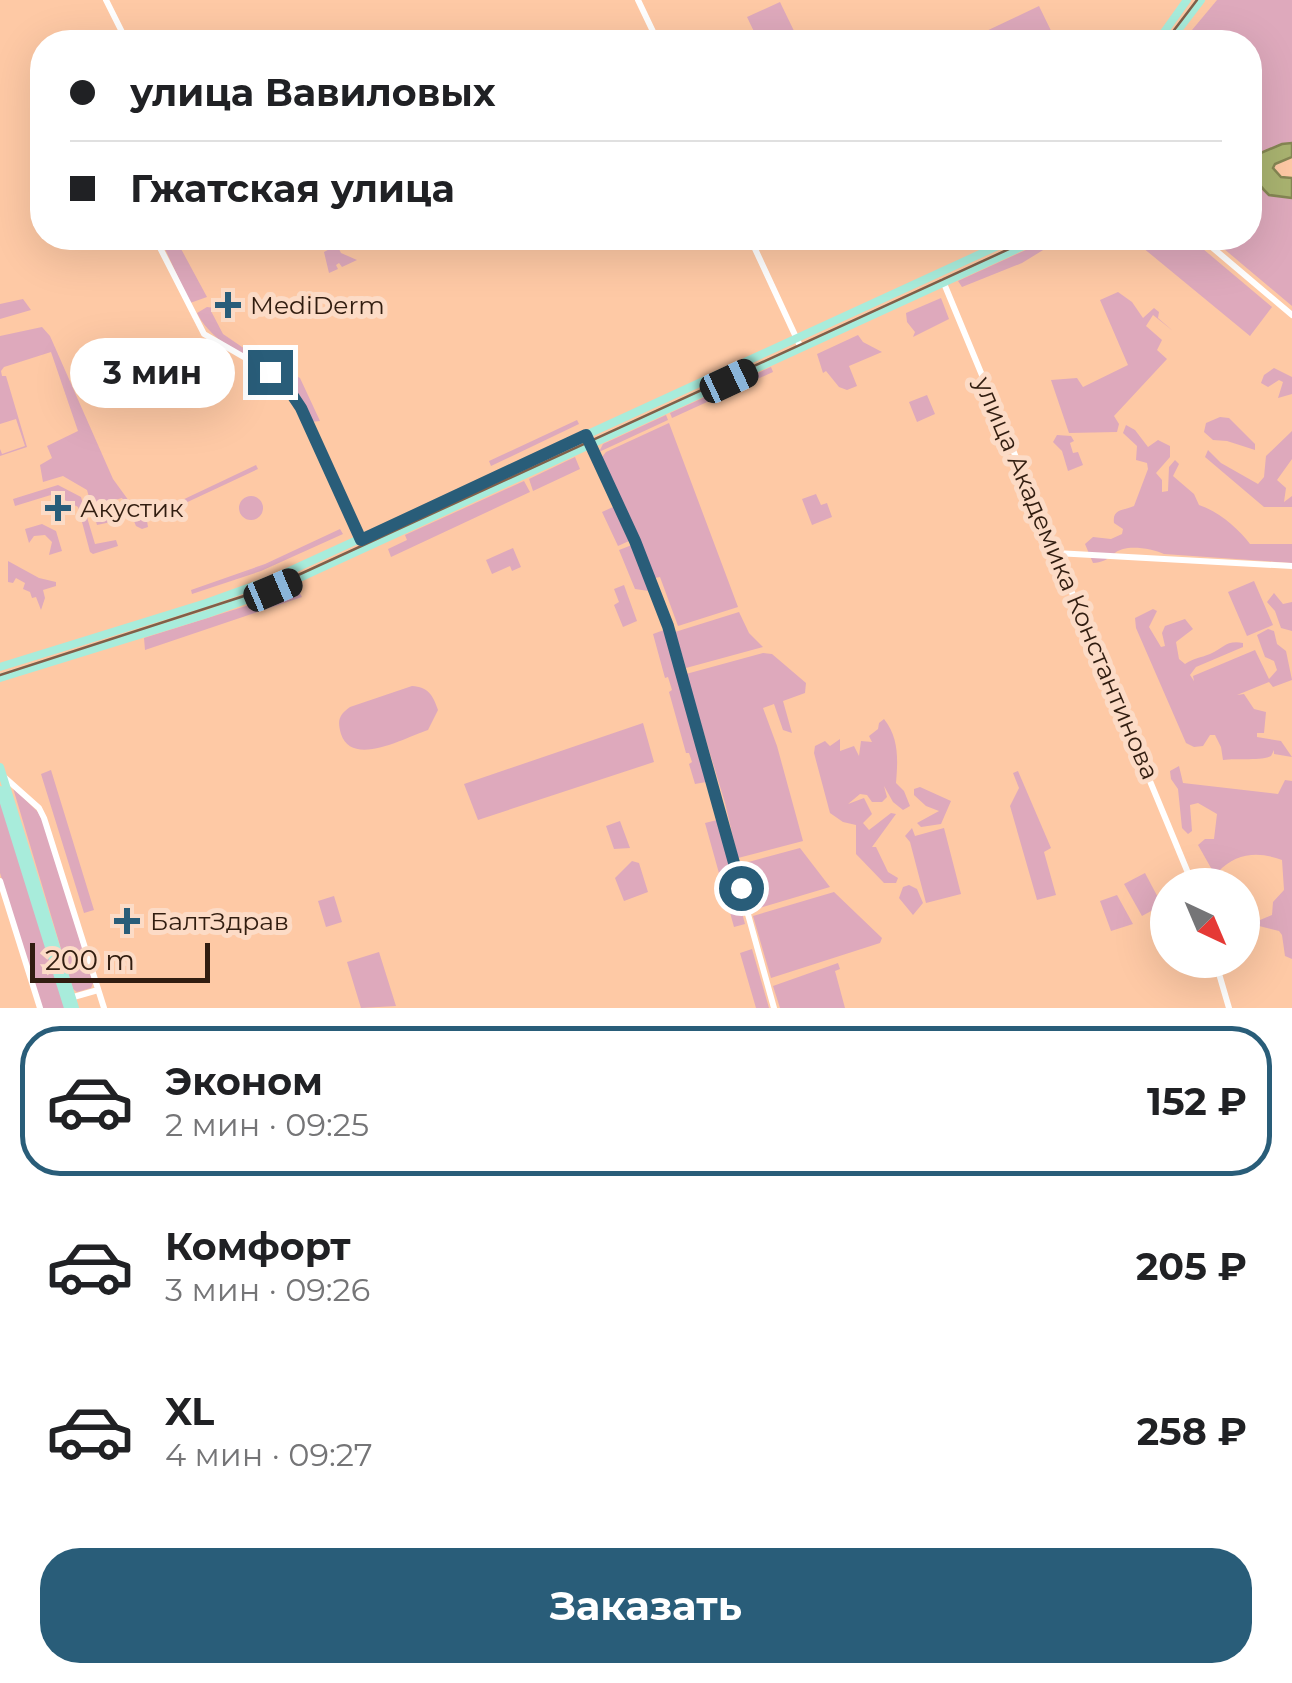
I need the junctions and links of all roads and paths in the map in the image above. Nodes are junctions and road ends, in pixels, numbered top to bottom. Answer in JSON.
{"nodes":[{"id":1,"x":106,"y":0,"type":"edge"},
{"id":2,"x":638,"y":0,"type":"edge"},
{"id":3,"x":1187,"y":0,"type":"edge"},
{"id":4,"x":1201,"y":0,"type":"edge"},
{"id":5,"x":121,"y":30,"type":"edge"},
{"id":6,"x":652,"y":30,"type":"edge"},
{"id":7,"x":1163,"y":30,"type":"edge"},
{"id":8,"x":1177,"y":30,"type":"edge"},
{"id":9,"x":161,"y":250,"type":"edge"},
{"id":10,"x":756,"y":250,"type":"edge"},
{"id":11,"x":988,"y":250,"type":"edge"},
{"id":12,"x":1014,"y":250,"type":"edge"},
{"id":13,"x":1215,"y":250,"type":"edge"},
{"id":14,"x":939,"y":272,"type":"junction"},
{"id":15,"x":943,"y":282,"type":"junction"},
{"id":16,"x":1292,"y":315,"type":"edge"},
{"id":17,"x":796,"y":338,"type":"junction"},
{"id":18,"x":801,"y":348,"type":"junction"},
{"id":19,"x":586,"y":435,"type":"junction"},
{"id":20,"x":590,"y":445,"type":"junction"},
{"id":21,"x":361,"y":540,"type":"junction"},
{"id":22,"x":1056,"y":554,"type":"junction"},
{"id":23,"x":1292,"y":566,"type":"edge"},
{"id":24,"x":0,"y":667,"type":"edge"},
{"id":25,"x":0,"y":678,"type":"edge"},
{"id":26,"x":1,"y":771,"type":"edge"},
{"id":27,"x":0,"y":790,"type":"edge"},
{"id":28,"x":1186,"y":868,"type":"edge"},
{"id":29,"x":0,"y":881,"type":"edge"},
{"id":30,"x":1220,"y":978,"type":"edge"},
{"id":31,"x":98,"y":990,"type":"junction"},
{"id":32,"x":70,"y":1003,"type":"edge"},
{"id":33,"x":40,"y":1008,"type":"edge"},
{"id":34,"x":104,"y":1008,"type":"edge"},
{"id":35,"x":774,"y":1008,"type":"edge"},
{"id":36,"x":1229,"y":1008,"type":"edge"}],
"edges":[{"from":1,"to":5,"type":"street"},
{"from":2,"to":6,"type":"street"},
{"from":3,"to":7,"type":"main road"},
{"from":4,"to":8,"type":"main road"},
{"from":9,"to":21,"type":"street"},
{"from":10,"to":17,"type":"street"},
{"from":11,"to":14,"type":"main road"},
{"from":12,"to":15,"type":"main road"},
{"from":13,"to":16,"type":"street"},
{"from":14,"to":15,"type":"street","name":"улица Академика Константинова"},
{"from":14,"to":17,"type":"main road"},
{"from":15,"to":18,"type":"main road"},
{"from":15,"to":22,"type":"street","name":"улица Академика Константинова"},
{"from":17,"to":18,"type":"street"},
{"from":17,"to":19,"type":"main road"},
{"from":18,"to":20,"type":"main road"},
{"from":19,"to":20,"type":"street"},
{"from":19,"to":21,"type":"main road"},
{"from":20,"to":25,"type":"main road"},
{"from":20,"to":35,"type":"street"},
{"from":21,"to":24,"type":"main road"},
{"from":22,"to":23,"type":"street"},
{"from":22,"to":28,"type":"street","name":"улица Академика Константинова"},
{"from":26,"to":31,"type":"street"},
{"from":26,"to":32,"type":"main road"},
{"from":27,"to":32,"type":"main road"},
{"from":29,"to":33,"type":"street"},
{"from":30,"to":36,"type":"street"},
{"from":31,"to":32,"type":"street"},
{"from":31,"to":34,"type":"street"}]}
